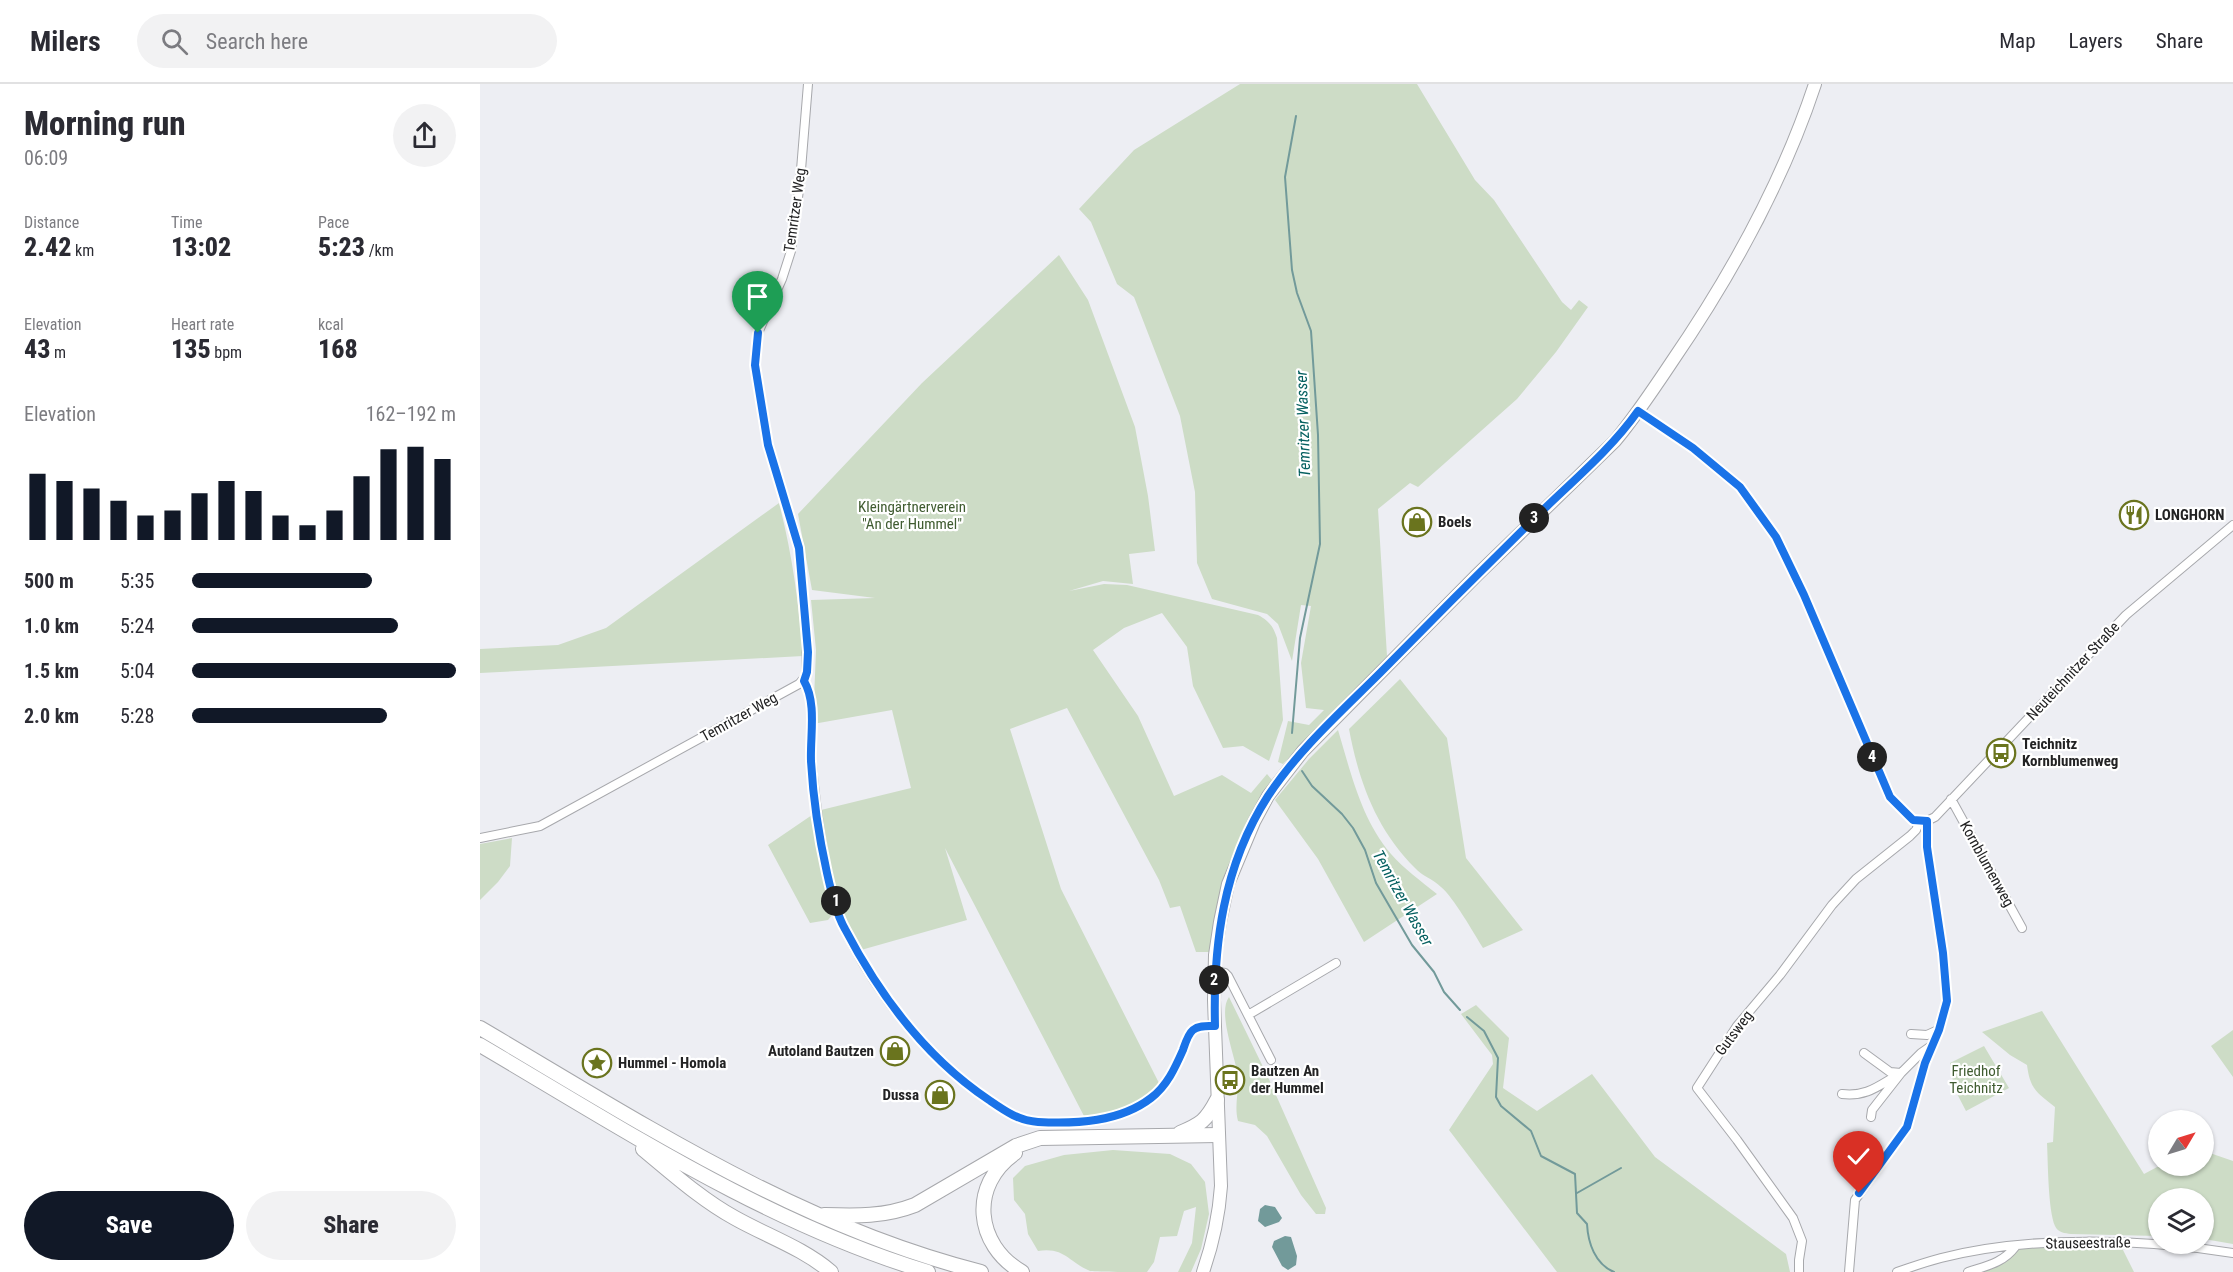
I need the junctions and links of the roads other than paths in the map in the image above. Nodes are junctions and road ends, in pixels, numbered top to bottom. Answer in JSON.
{"nodes":[{"id":1,"x":807,"y":84,"type":"edge"},
{"id":2,"x":1815,"y":84,"type":"edge"},
{"id":3,"x":1638,"y":411,"type":"junction"},
{"id":4,"x":2233,"y":525,"type":"edge"},
{"id":5,"x":804,"y":681,"type":"junction"},
{"id":6,"x":1951,"y":799,"type":"junction"},
{"id":7,"x":1924,"y":821,"type":"junction"},
{"id":8,"x":480,"y":837,"type":"edge"},
{"id":9,"x":2022,"y":928,"type":"dead end"},
{"id":10,"x":1336,"y":963,"type":"dead end"},
{"id":11,"x":1214,"y":971,"type":"junction"},
{"id":12,"x":1248,"y":1015,"type":"junction"},
{"id":13,"x":1215,"y":1026,"type":"junction"},
{"id":14,"x":480,"y":1028,"type":"edge"},
{"id":15,"x":1939,"y":1030,"type":"junction"},
{"id":16,"x":1911,"y":1034,"type":"dead end"},
{"id":17,"x":480,"y":1045,"type":"edge"},
{"id":18,"x":1932,"y":1046,"type":"junction"},
{"id":19,"x":1864,"y":1053,"type":"dead end"},
{"id":20,"x":1271,"y":1060,"type":"dead end"},
{"id":21,"x":1901,"y":1073,"type":"junction"},
{"id":22,"x":1842,"y":1094,"type":"dead end"},
{"id":23,"x":1866,"y":1094,"type":"junction"},
{"id":24,"x":1217,"y":1100,"type":"junction"},
{"id":25,"x":1876,"y":1105,"type":"junction"},
{"id":26,"x":1871,"y":1117,"type":"dead end"},
{"id":27,"x":622,"y":1128,"type":"junction"},
{"id":28,"x":1218,"y":1135,"type":"junction"},
{"id":29,"x":1172,"y":1136,"type":"junction"},
{"id":30,"x":1067,"y":1138,"type":"junction"},
{"id":31,"x":813,"y":1214,"type":"junction"},
{"id":32,"x":2015,"y":1246,"type":"junction"},
{"id":33,"x":2233,"y":1253,"type":"edge"},
{"id":34,"x":831,"y":1272,"type":"edge"},
{"id":35,"x":928,"y":1272,"type":"edge"},
{"id":36,"x":981,"y":1272,"type":"edge"},
{"id":37,"x":1022,"y":1272,"type":"edge"},
{"id":38,"x":1203,"y":1272,"type":"edge"},
{"id":39,"x":1799,"y":1272,"type":"edge"},
{"id":40,"x":1849,"y":1272,"type":"edge"},
{"id":41,"x":1897,"y":1272,"type":"edge"},
{"id":42,"x":1968,"y":1272,"type":"edge"}],
"edges":[{"from":1,"to":5,"type":"street","name":"Temritzer Weg"},
{"from":2,"to":3,"type":"main road"},
{"from":3,"to":7,"type":"street"},
{"from":3,"to":11,"type":"main road"},
{"from":4,"to":6,"type":"street","name":"Neuteichnitzer Straße"},
{"from":5,"to":8,"type":"street","name":"Temritzer Weg"},
{"from":5,"to":13,"type":"street"},
{"from":6,"to":7,"type":"street","name":"Neuteichnitzer Straße"},
{"from":6,"to":9,"type":"street","name":"Kornblumenweg"},
{"from":7,"to":15,"type":"street"},
{"from":7,"to":39,"type":"street","name":"Gutsweg"},
{"from":10,"to":12,"type":"street"},
{"from":11,"to":12,"type":"street"},
{"from":11,"to":13,"type":"main road"},
{"from":12,"to":20,"type":"street"},
{"from":13,"to":24,"type":"main road"},
{"from":14,"to":31,"type":"highway"},
{"from":15,"to":16,"type":"street"},
{"from":15,"to":18,"type":"street"},
{"from":17,"to":27,"type":"highway"},
{"from":18,"to":21,"type":"street"},
{"from":18,"to":40,"type":"street"},
{"from":19,"to":21,"type":"street"},
{"from":21,"to":23,"type":"street"},
{"from":21,"to":25,"type":"street"},
{"from":22,"to":23,"type":"street"},
{"from":23,"to":25,"type":"street"},
{"from":24,"to":28,"type":"main road"},
{"from":24,"to":29,"type":"highway"},
{"from":25,"to":26,"type":"street"},
{"from":27,"to":34,"type":"highway"},
{"from":27,"to":35,"type":"highway"},
{"from":28,"to":29,"type":"highway"},
{"from":28,"to":38,"type":"main road"},
{"from":29,"to":30,"type":"highway"},
{"from":30,"to":31,"type":"highway"},
{"from":30,"to":37,"type":"highway"},
{"from":31,"to":36,"type":"highway"},
{"from":32,"to":33,"type":"street","name":"Stauseestraße"},
{"from":32,"to":41,"type":"street","name":"Stauseestraße"},
{"from":32,"to":42,"type":"street"}]}
